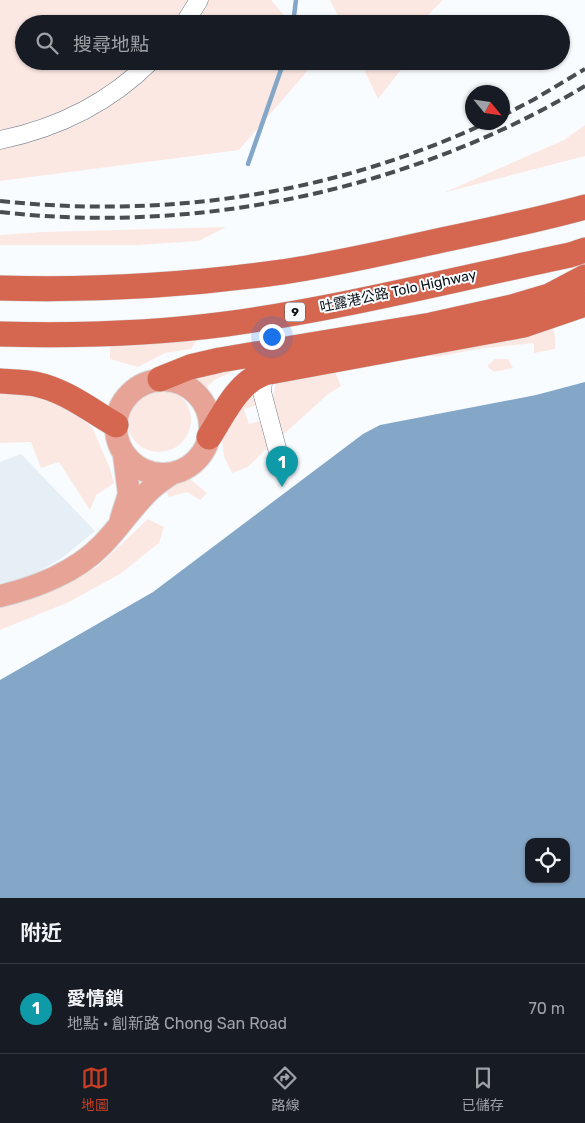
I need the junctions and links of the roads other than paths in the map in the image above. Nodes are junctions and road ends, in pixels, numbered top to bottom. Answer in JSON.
{"nodes":[{"id":1,"x":199,"y":0,"type":"edge"},
{"id":2,"x":190,"y":15,"type":"edge"},
{"id":3,"x":143,"y":70,"type":"edge"},
{"id":4,"x":0,"y":140,"type":"edge"},
{"id":5,"x":585,"y":207,"type":"edge"},
{"id":6,"x":585,"y":250,"type":"edge"},
{"id":7,"x":585,"y":276,"type":"edge"},
{"id":8,"x":0,"y":288,"type":"edge"},
{"id":9,"x":585,"y":304,"type":"edge"},
{"id":10,"x":0,"y":334,"type":"edge"},
{"id":11,"x":264,"y":373,"type":"junction"},
{"id":12,"x":160,"y":379,"type":"junction"},
{"id":13,"x":0,"y":381,"type":"edge"},
{"id":14,"x":116,"y":425,"type":"junction"},
{"id":15,"x":209,"y":437,"type":"junction"},
{"id":16,"x":278,"y":452,"type":"dead end"},
{"id":17,"x":124,"y":455,"type":"junction"},
{"id":18,"x":171,"y":474,"type":"junction"},
{"id":19,"x":119,"y":525,"type":"junction"},
{"id":20,"x":0,"y":596,"type":"edge"}],
"edges":[{"from":1,"to":2,"type":"street"},
{"from":3,"to":4,"type":"street"},
{"from":5,"to":8,"type":"highway"},
{"from":6,"to":10,"type":"highway","name":"吐露港公路 Tolo Highway","number":"9"},
{"from":7,"to":12,"type":"highway"},
{"from":9,"to":11,"type":"highway"},
{"from":11,"to":15,"type":"highway"},
{"from":11,"to":16,"type":"street"},
{"from":12,"to":14,"type":"main road"},
{"from":12,"to":15,"type":"main road"},
{"from":13,"to":14,"type":"highway"},
{"from":14,"to":17,"type":"main road"},
{"from":15,"to":18,"type":"main road"},
{"from":17,"to":18,"type":"main road"},
{"from":17,"to":19,"type":"main road"},
{"from":18,"to":19,"type":"main road"},
{"from":19,"to":20,"type":"main road"}]}
